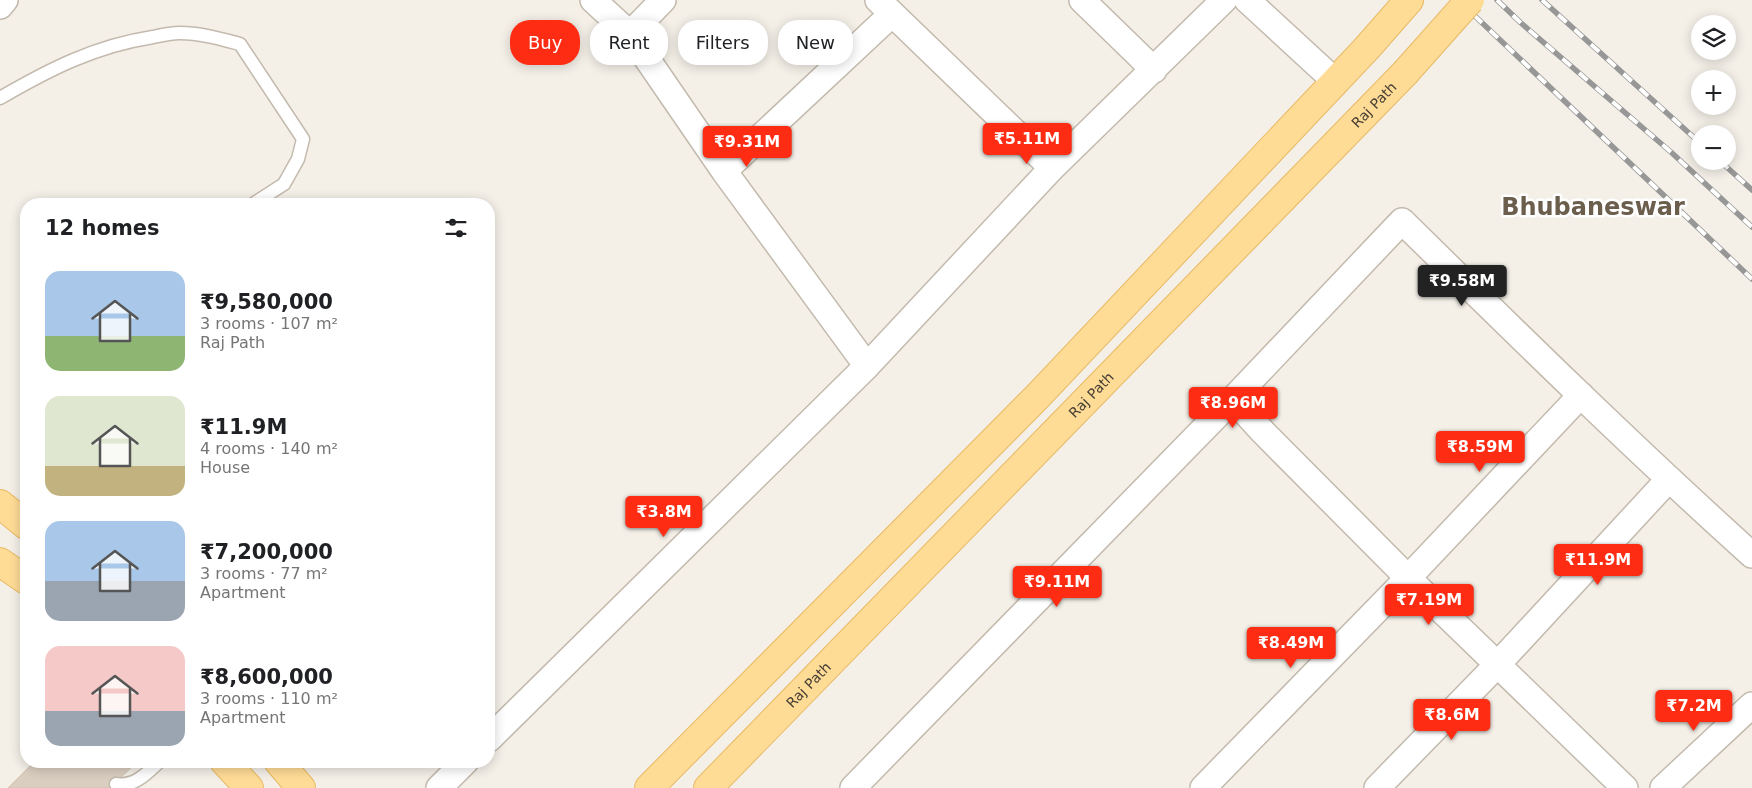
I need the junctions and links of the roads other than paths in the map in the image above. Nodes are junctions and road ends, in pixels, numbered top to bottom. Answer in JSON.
{"nodes":[{"id":1,"x":5,"y":0,"type":"edge"},
{"id":2,"x":593,"y":0,"type":"edge"},
{"id":3,"x":663,"y":0,"type":"edge"},
{"id":4,"x":1082,"y":0,"type":"edge"},
{"id":5,"x":1224,"y":0,"type":"edge"},
{"id":6,"x":1247,"y":0,"type":"edge"},
{"id":7,"x":1409,"y":0,"type":"edge"},
{"id":8,"x":1470,"y":0,"type":"edge"},
{"id":9,"x":0,"y":6,"type":"edge"},
{"id":10,"x":885,"y":7,"type":"edge"},
{"id":11,"x":615,"y":20,"type":"edge"},
{"id":12,"x":644,"y":20,"type":"edge"},
{"id":13,"x":651,"y":65,"type":"edge"},
{"id":14,"x":1154,"y":70,"type":"junction"},
{"id":15,"x":1336,"y":82,"type":"junction"},
{"id":16,"x":0,"y":98,"type":"edge"},
{"id":17,"x":1052,"y":168,"type":"junction"},
{"id":18,"x":724,"y":171,"type":"junction"},
{"id":19,"x":262,"y":198,"type":"edge"},
{"id":20,"x":867,"y":366,"type":"junction"},
{"id":21,"x":1581,"y":396,"type":"junction"},
{"id":22,"x":1233,"y":399,"type":"junction"},
{"id":23,"x":1668,"y":479,"type":"junction"},
{"id":24,"x":0,"y":504,"type":"edge"},
{"id":25,"x":20,"y":520,"type":"edge"},
{"id":26,"x":1752,"y":555,"type":"edge"},
{"id":27,"x":0,"y":562,"type":"edge"},
{"id":28,"x":20,"y":576,"type":"edge"},
{"id":29,"x":1408,"y":578,"type":"junction"},
{"id":30,"x":1497,"y":665,"type":"junction"},
{"id":31,"x":1752,"y":705,"type":"edge"},
{"id":32,"x":495,"y":733,"type":"edge"},
{"id":33,"x":152,"y":768,"type":"edge"},
{"id":34,"x":229,"y":768,"type":"edge"},
{"id":35,"x":284,"y":768,"type":"edge"},
{"id":36,"x":459,"y":768,"type":"edge"},
{"id":37,"x":116,"y":784,"type":"dead end"},
{"id":38,"x":243,"y":786,"type":"edge"},
{"id":39,"x":301,"y":788,"type":"edge"},
{"id":40,"x":439,"y":788,"type":"edge"},
{"id":41,"x":649,"y":788,"type":"edge"},
{"id":42,"x":708,"y":788,"type":"edge"},
{"id":43,"x":853,"y":788,"type":"edge"},
{"id":44,"x":1203,"y":788,"type":"edge"},
{"id":45,"x":1378,"y":788,"type":"edge"},
{"id":46,"x":1625,"y":788,"type":"edge"},
{"id":47,"x":1663,"y":788,"type":"edge"}],
"edges":[{"from":1,"to":9,"type":"street"},
{"from":2,"to":11,"type":"street"},
{"from":3,"to":12,"type":"street"},
{"from":4,"to":14,"type":"street"},
{"from":5,"to":14,"type":"street"},
{"from":6,"to":15,"type":"street"},
{"from":7,"to":15,"type":"main road"},
{"from":8,"to":42,"type":"main road","name":"Raj Path","bridge":true},
{"from":10,"to":17,"type":"street"},
{"from":10,"to":18,"type":"street"},
{"from":13,"to":18,"type":"street"},
{"from":14,"to":17,"type":"street"},
{"from":15,"to":41,"type":"main road"},
{"from":16,"to":19,"type":"lane"},
{"from":17,"to":20,"type":"street"},
{"from":18,"to":20,"type":"street"},
{"from":20,"to":32,"type":"street"},
{"from":21,"to":22,"type":"street"},
{"from":21,"to":23,"type":"street"},
{"from":21,"to":29,"type":"street"},
{"from":22,"to":29,"type":"street"},
{"from":22,"to":43,"type":"street"},
{"from":23,"to":26,"type":"street"},
{"from":23,"to":30,"type":"street"},
{"from":24,"to":25,"type":"main road"},
{"from":27,"to":28,"type":"main road"},
{"from":29,"to":30,"type":"street"},
{"from":29,"to":44,"type":"street"},
{"from":30,"to":45,"type":"street"},
{"from":30,"to":46,"type":"street"},
{"from":31,"to":47,"type":"street"},
{"from":33,"to":37,"type":"lane"},
{"from":34,"to":38,"type":"main road"},
{"from":35,"to":39,"type":"main road"},
{"from":36,"to":40,"type":"street"}]}
